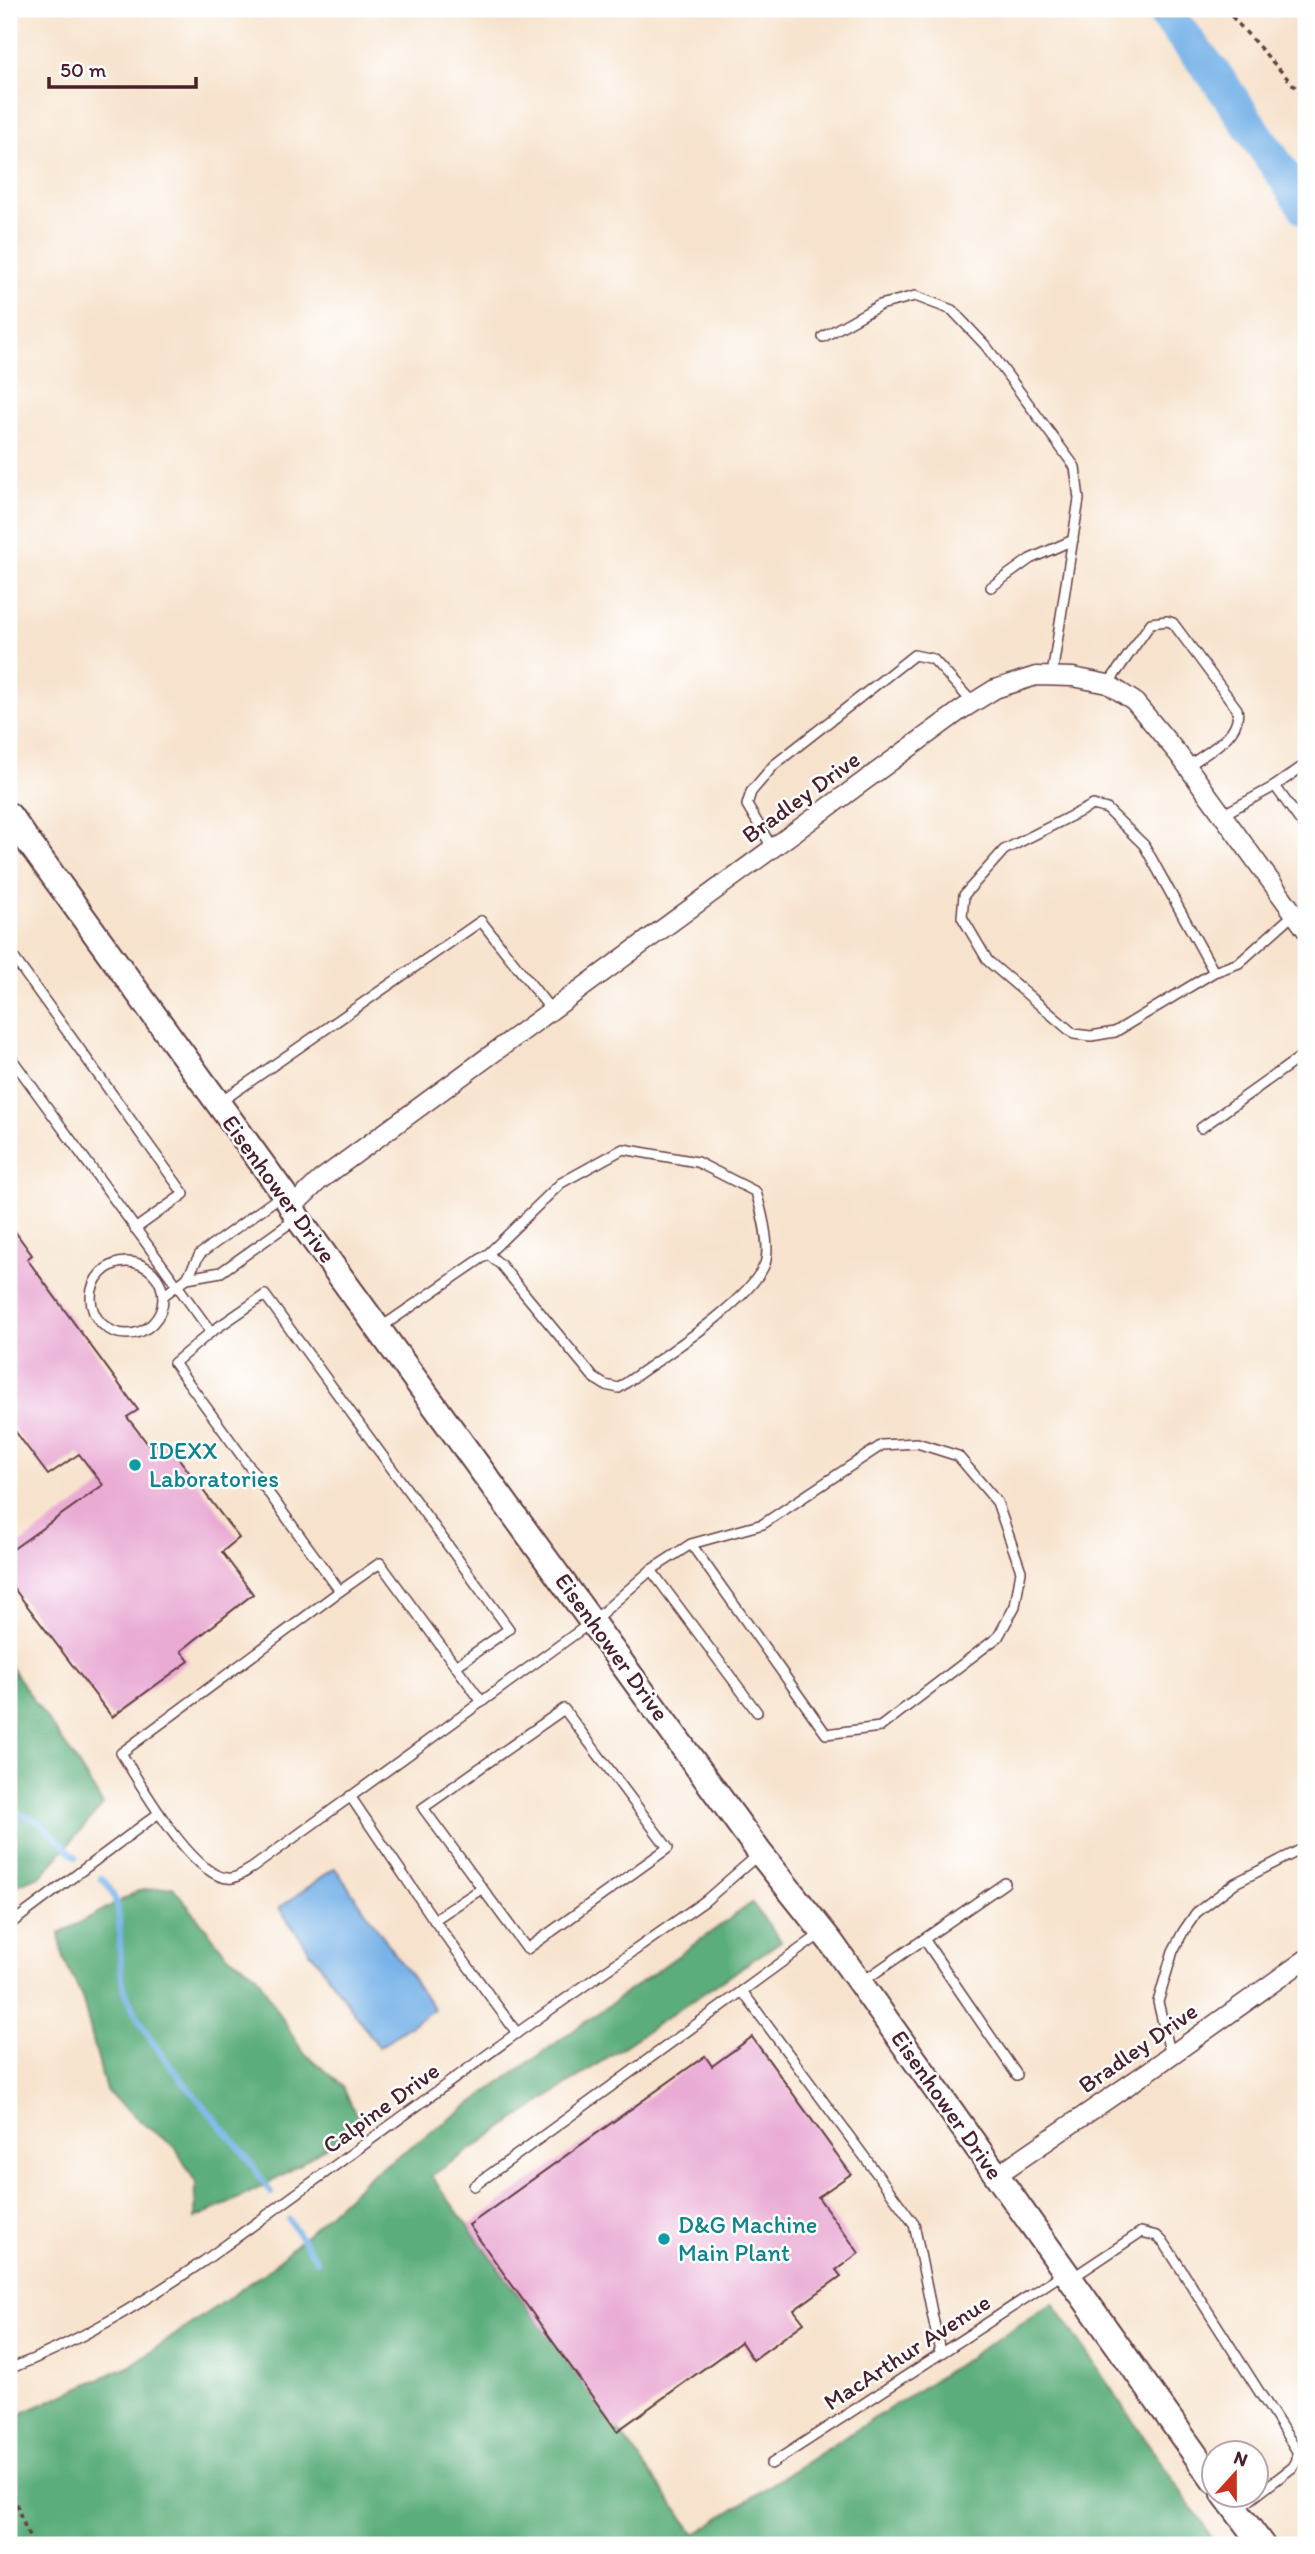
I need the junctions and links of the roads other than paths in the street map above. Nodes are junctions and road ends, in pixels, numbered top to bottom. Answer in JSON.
{"nodes":[{"id":1,"x":823,"y":337,"type":"dead end"},
{"id":2,"x":1073,"y":541,"type":"junction"},
{"id":3,"x":991,"y":587,"type":"dead end"},
{"id":4,"x":1052,"y":675,"type":"junction"},
{"id":5,"x":1108,"y":684,"type":"junction"},
{"id":6,"x":973,"y":703,"type":"junction"},
{"id":7,"x":1306,"y":764,"type":"edge"},
{"id":8,"x":1187,"y":767,"type":"junction"},
{"id":9,"x":1275,"y":786,"type":"junction"},
{"id":10,"x":9,"y":815,"type":"edge"},
{"id":11,"x":1222,"y":815,"type":"junction"},
{"id":12,"x":1306,"y":829,"type":"edge"},
{"id":13,"x":773,"y":849,"type":"junction"},
{"id":14,"x":1294,"y":914,"type":"junction"},
{"id":15,"x":1306,"y":930,"type":"edge"},
{"id":16,"x":9,"y":951,"type":"edge"},
{"id":17,"x":1214,"y":972,"type":"junction"},
{"id":18,"x":553,"y":1011,"type":"junction"},
{"id":19,"x":1306,"y":1053,"type":"edge"},
{"id":20,"x":9,"y":1055,"type":"edge"},
{"id":21,"x":218,"y":1104,"type":"junction"},
{"id":22,"x":1201,"y":1128,"type":"dead end"},
{"id":23,"x":291,"y":1206,"type":"junction"},
{"id":24,"x":135,"y":1229,"type":"junction"},
{"id":25,"x":488,"y":1254,"type":"junction"},
{"id":26,"x":187,"y":1278,"type":"junction"},
{"id":27,"x":177,"y":1285,"type":"junction"},
{"id":28,"x":163,"y":1296,"type":"junction"},
{"id":29,"x":380,"y":1328,"type":"junction"},
{"id":30,"x":211,"y":1332,"type":"junction"},
{"id":31,"x":691,"y":1544,"type":"junction"},
{"id":32,"x":651,"y":1570,"type":"junction"},
{"id":33,"x":340,"y":1591,"type":"junction"},
{"id":34,"x":593,"y":1621,"type":"junction"},
{"id":35,"x":456,"y":1667,"type":"junction"},
{"id":36,"x":482,"y":1702,"type":"junction"},
{"id":37,"x":757,"y":1712,"type":"dead end"},
{"id":38,"x":350,"y":1796,"type":"junction"},
{"id":39,"x":159,"y":1813,"type":"junction"},
{"id":40,"x":1306,"y":1847,"type":"edge"},
{"id":41,"x":760,"y":1853,"type":"junction"},
{"id":42,"x":1004,"y":1883,"type":"dead end"},
{"id":43,"x":481,"y":1889,"type":"junction"},
{"id":44,"x":434,"y":1920,"type":"junction"},
{"id":45,"x":9,"y":1925,"type":"edge"},
{"id":46,"x":823,"y":1931,"type":"junction"},
{"id":47,"x":924,"y":1939,"type":"junction"},
{"id":48,"x":1306,"y":1959,"type":"edge"},
{"id":49,"x":860,"y":1983,"type":"junction"},
{"id":50,"x":742,"y":1991,"type":"junction"},
{"id":51,"x":517,"y":2033,"type":"junction"},
{"id":52,"x":1171,"y":2056,"type":"junction"},
{"id":53,"x":1017,"y":2075,"type":"dead end"},
{"id":54,"x":997,"y":2175,"type":"junction"},
{"id":55,"x":474,"y":2186,"type":"dead end"},
{"id":56,"x":1068,"y":2276,"type":"junction"},
{"id":57,"x":940,"y":2352,"type":"junction"},
{"id":58,"x":9,"y":2369,"type":"edge"},
{"id":59,"x":1200,"y":2463,"type":"edge"},
{"id":60,"x":771,"y":2464,"type":"dead end"},
{"id":61,"x":1270,"y":2480,"type":"edge"},
{"id":62,"x":1234,"y":2508,"type":"edge"},
{"id":63,"x":1262,"y":2545,"type":"edge"}],
"edges":[{"from":1,"to":2,"type":"lane"},
{"from":2,"to":3,"type":"lane"},
{"from":2,"to":4,"type":"lane"},
{"from":4,"to":5,"type":"street","name":"Bradley Drive"},
{"from":4,"to":6,"type":"street","name":"Bradley Drive"},
{"from":5,"to":8,"type":"street","name":"Bradley Drive"},
{"from":5,"to":8,"type":"lane"},
{"from":6,"to":13,"type":"street","name":"Bradley Drive"},
{"from":6,"to":13,"type":"lane"},
{"from":7,"to":9,"type":"lane"},
{"from":8,"to":11,"type":"street","name":"Bradley Drive"},
{"from":9,"to":11,"type":"lane"},
{"from":9,"to":12,"type":"lane"},
{"from":10,"to":21,"type":"street","name":"Eisenhower Drive"},
{"from":11,"to":14,"type":"street","name":"Bradley Drive"},
{"from":13,"to":18,"type":"street","name":"Bradley Drive"},
{"from":14,"to":15,"type":"street","name":"Bradley Drive"},
{"from":14,"to":17,"type":"lane"},
{"from":16,"to":24,"type":"lane"},
{"from":17,"to":17,"type":"lane"},
{"from":18,"to":21,"type":"lane"},
{"from":18,"to":23,"type":"street","name":"Bradley Drive"},
{"from":19,"to":22,"type":"lane"},
{"from":20,"to":24,"type":"lane"},
{"from":21,"to":23,"type":"street","name":"Eisenhower Drive"},
{"from":23,"to":26,"type":"lane"},
{"from":23,"to":26,"type":"lane"},
{"from":23,"to":29,"type":"street","name":"Eisenhower Drive"},
{"from":24,"to":27,"type":"lane"},
{"from":25,"to":25,"type":"lane"},
{"from":25,"to":29,"type":"lane"},
{"from":26,"to":27,"type":"lane"},
{"from":27,"to":28,"type":"lane"},
{"from":27,"to":30,"type":"lane"},
{"from":28,"to":28,"type":"lane"},
{"from":29,"to":34,"type":"street","name":"Eisenhower Drive"},
{"from":30,"to":33,"type":"lane"},
{"from":30,"to":35,"type":"lane"},
{"from":31,"to":31,"type":"lane"},
{"from":31,"to":32,"type":"lane"},
{"from":32,"to":34,"type":"lane"},
{"from":32,"to":37,"type":"lane"},
{"from":33,"to":35,"type":"lane"},
{"from":33,"to":39,"type":"lane"},
{"from":34,"to":36,"type":"lane"},
{"from":34,"to":41,"type":"street","name":"Eisenhower Drive"},
{"from":35,"to":36,"type":"lane"},
{"from":36,"to":38,"type":"lane"},
{"from":38,"to":39,"type":"lane"},
{"from":38,"to":44,"type":"lane"},
{"from":39,"to":45,"type":"lane"},
{"from":40,"to":52,"type":"lane"},
{"from":41,"to":46,"type":"street","name":"Eisenhower Drive"},
{"from":41,"to":51,"type":"lane","name":"Calpine Drive"},
{"from":42,"to":47,"type":"lane"},
{"from":43,"to":43,"type":"lane"},
{"from":43,"to":44,"type":"lane"},
{"from":44,"to":51,"type":"lane"},
{"from":46,"to":49,"type":"street","name":"Eisenhower Drive"},
{"from":46,"to":50,"type":"lane"},
{"from":47,"to":49,"type":"lane"},
{"from":47,"to":53,"type":"lane"},
{"from":48,"to":52,"type":"street","name":"Bradley Drive"},
{"from":49,"to":54,"type":"street","name":"Eisenhower Drive"},
{"from":50,"to":55,"type":"lane"},
{"from":50,"to":57,"type":"lane"},
{"from":51,"to":58,"type":"lane","name":"Calpine Drive"},
{"from":52,"to":54,"type":"street","name":"Bradley Drive"},
{"from":54,"to":56,"type":"street","name":"Eisenhower Drive"},
{"from":56,"to":57,"type":"lane","name":"MacArthur Avenue"},
{"from":56,"to":59,"type":"street","name":"Eisenhower Drive"},
{"from":56,"to":61,"type":"lane","name":"MacArthur Avenue"},
{"from":57,"to":60,"type":"lane","name":"MacArthur Avenue"},
{"from":62,"to":63,"type":"street"}]}
